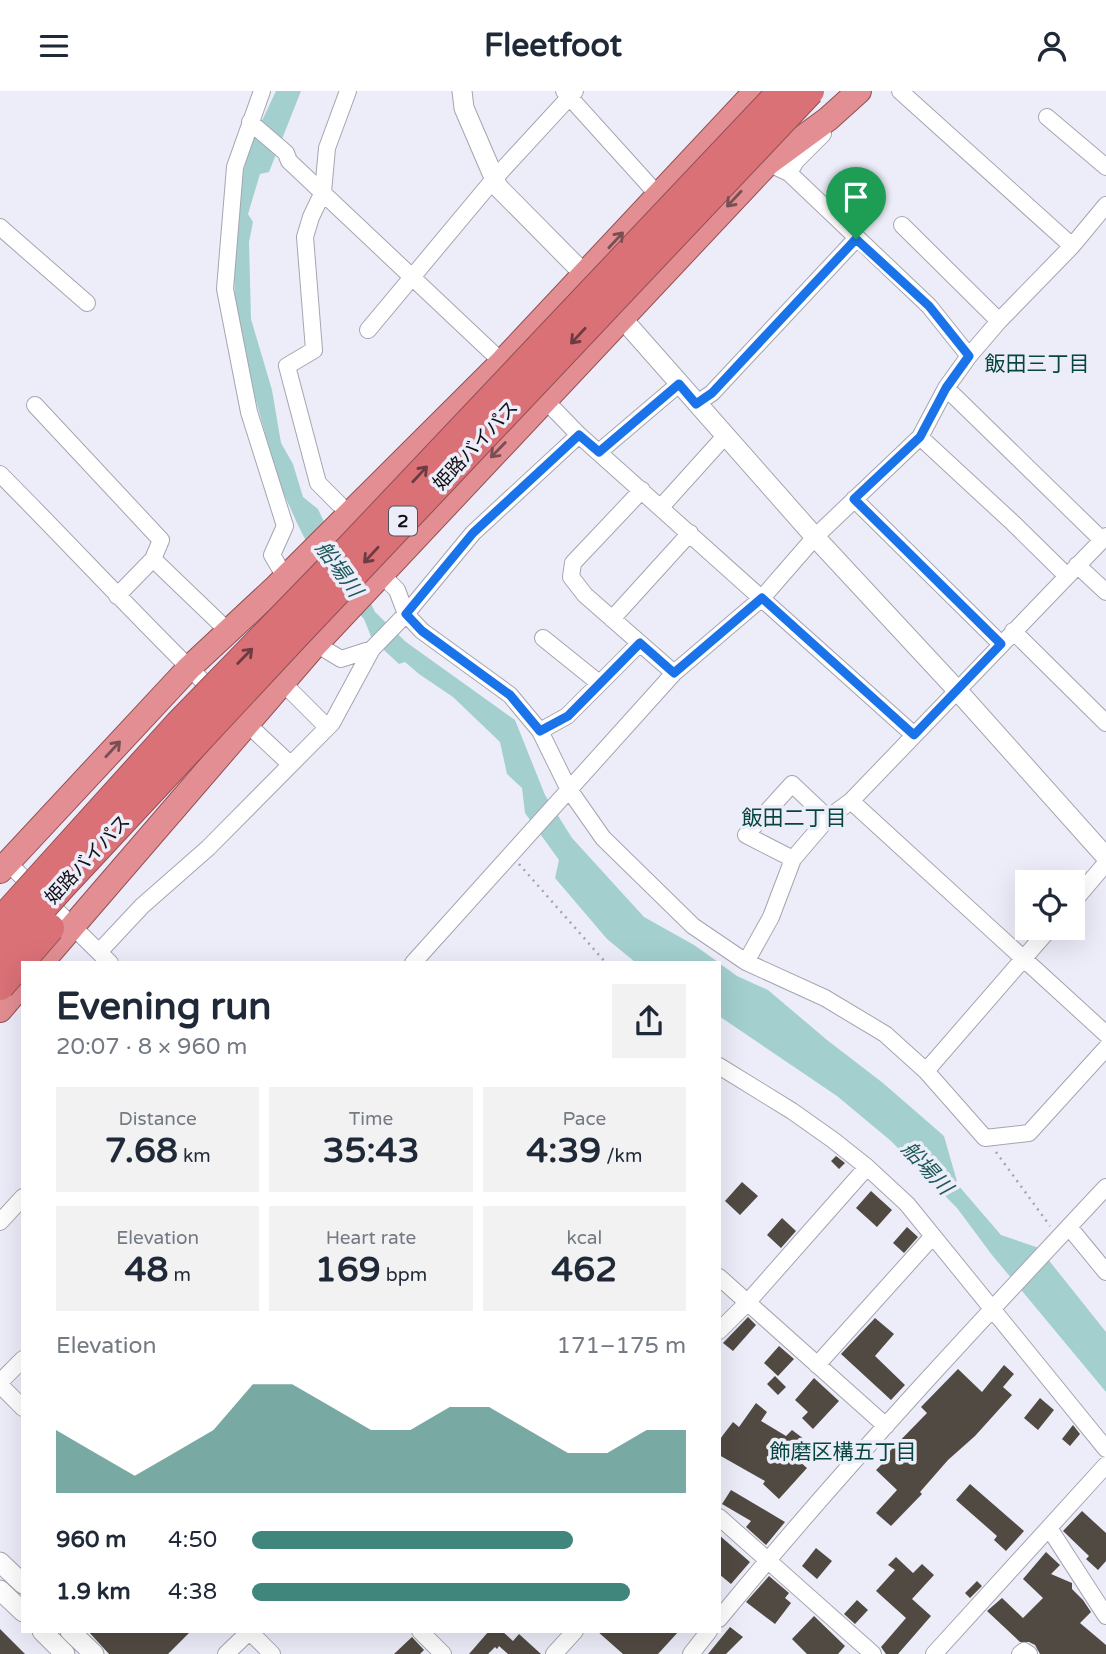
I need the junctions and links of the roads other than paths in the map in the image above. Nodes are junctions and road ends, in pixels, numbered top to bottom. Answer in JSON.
{"nodes":[{"id":1,"x":262,"y":91,"type":"edge"},
{"id":2,"x":348,"y":91,"type":"edge"},
{"id":3,"x":463,"y":91,"type":"edge"},
{"id":4,"x":750,"y":91,"type":"edge"},
{"id":5,"x":756,"y":91,"type":"edge"},
{"id":6,"x":782,"y":91,"type":"edge"},
{"id":7,"x":810,"y":91,"type":"edge"},
{"id":8,"x":837,"y":91,"type":"edge"},
{"id":9,"x":861,"y":91,"type":"edge"},
{"id":10,"x":900,"y":91,"type":"edge"},
{"id":11,"x":569,"y":93,"type":"edge"},
{"id":12,"x":736,"y":113,"type":"junction"},
{"id":13,"x":1047,"y":117,"type":"dead end"},
{"id":14,"x":250,"y":122,"type":"junction"},
{"id":15,"x":1106,"y":167,"type":"edge"},
{"id":16,"x":779,"y":168,"type":"junction"},
{"id":17,"x":495,"y":179,"type":"junction"},
{"id":18,"x":323,"y":192,"type":"junction"},
{"id":19,"x":658,"y":195,"type":"junction"},
{"id":20,"x":1106,"y":205,"type":"edge"},
{"id":21,"x":902,"y":225,"type":"dead end"},
{"id":22,"x":0,"y":227,"type":"edge"},
{"id":23,"x":856,"y":239,"type":"junction"},
{"id":24,"x":1072,"y":246,"type":"junction"},
{"id":25,"x":585,"y":273,"type":"junction"},
{"id":26,"x":414,"y":276,"type":"junction"},
{"id":27,"x":87,"y":303,"type":"dead end"},
{"id":28,"x":621,"y":319,"type":"junction"},
{"id":29,"x":999,"y":321,"type":"junction"},
{"id":30,"x":368,"y":330,"type":"dead end"},
{"id":31,"x":969,"y":356,"type":"junction"},
{"id":32,"x":502,"y":362,"type":"junction"},
{"id":33,"x":679,"y":384,"type":"junction"},
{"id":34,"x":946,"y":388,"type":"junction"},
{"id":35,"x":545,"y":400,"type":"junction"},
{"id":36,"x":696,"y":404,"type":"junction"},
{"id":37,"x":35,"y":405,"type":"dead end"},
{"id":38,"x":579,"y":435,"type":"junction"},
{"id":39,"x":725,"y":436,"type":"junction"},
{"id":40,"x":920,"y":437,"type":"junction"},
{"id":41,"x":599,"y":452,"type":"junction"},
{"id":42,"x":0,"y":474,"type":"edge"},
{"id":43,"x":642,"y":490,"type":"junction"},
{"id":44,"x":854,"y":499,"type":"junction"},
{"id":45,"x":661,"y":507,"type":"junction"},
{"id":46,"x":344,"y":510,"type":"junction"},
{"id":47,"x":690,"y":533,"type":"junction"},
{"id":48,"x":815,"y":537,"type":"junction"},
{"id":49,"x":1104,"y":538,"type":"edge"},
{"id":50,"x":153,"y":559,"type":"junction"},
{"id":51,"x":1072,"y":571,"type":"junction"},
{"id":52,"x":381,"y":574,"type":"junction"},
{"id":53,"x":281,"y":582,"type":"junction"},
{"id":54,"x":1106,"y":592,"type":"edge"},
{"id":55,"x":117,"y":596,"type":"junction"},
{"id":56,"x":762,"y":598,"type":"junction"},
{"id":57,"x":406,"y":614,"type":"junction"},
{"id":58,"x":612,"y":619,"type":"junction"},
{"id":59,"x":228,"y":631,"type":"junction"},
{"id":60,"x":1013,"y":631,"type":"junction"},
{"id":61,"x":543,"y":638,"type":"dead end"},
{"id":62,"x":305,"y":640,"type":"junction"},
{"id":63,"x":640,"y":643,"type":"junction"},
{"id":64,"x":1001,"y":644,"type":"junction"},
{"id":65,"x":372,"y":649,"type":"junction"},
{"id":66,"x":189,"y":668,"type":"junction"},
{"id":67,"x":674,"y":673,"type":"junction"},
{"id":68,"x":283,"y":683,"type":"junction"},
{"id":69,"x":599,"y":683,"type":"junction"},
{"id":70,"x":957,"y":690,"type":"junction"},
{"id":71,"x":1106,"y":723,"type":"edge"},
{"id":72,"x":247,"y":724,"type":"junction"},
{"id":73,"x":178,"y":725,"type":"junction"},
{"id":74,"x":327,"y":727,"type":"junction"},
{"id":75,"x":540,"y":731,"type":"junction"},
{"id":76,"x":914,"y":735,"type":"junction"},
{"id":77,"x":290,"y":764,"type":"junction"},
{"id":78,"x":568,"y":789,"type":"junction"},
{"id":79,"x":851,"y":800,"type":"junction"},
{"id":80,"x":828,"y":818,"type":"junction"},
{"id":81,"x":1106,"y":857,"type":"edge"},
{"id":82,"x":793,"y":859,"type":"junction"},
{"id":83,"x":2,"y":863,"type":"edge"},
{"id":84,"x":1106,"y":863,"type":"edge"},
{"id":85,"x":1085,"y":888,"type":"edge"},
{"id":86,"x":0,"y":897,"type":"edge"},
{"id":87,"x":0,"y":922,"type":"edge"},
{"id":88,"x":72,"y":925,"type":"junction"},
{"id":89,"x":1040,"y":940,"type":"edge"},
{"id":90,"x":0,"y":955,"type":"edge"},
{"id":91,"x":104,"y":957,"type":"edge"},
{"id":92,"x":1025,"y":958,"type":"junction"},
{"id":93,"x":22,"y":961,"type":"edge"},
{"id":94,"x":43,"y":961,"type":"edge"},
{"id":95,"x":415,"y":961,"type":"edge"},
{"id":96,"x":21,"y":962,"type":"edge"},
{"id":97,"x":746,"y":962,"type":"junction"},
{"id":98,"x":21,"y":985,"type":"edge"},
{"id":99,"x":0,"y":986,"type":"edge"},
{"id":100,"x":0,"y":1010,"type":"edge"},
{"id":101,"x":1106,"y":1034,"type":"edge"},
{"id":102,"x":1106,"y":1048,"type":"edge"},
{"id":103,"x":721,"y":1067,"type":"edge"},
{"id":104,"x":926,"y":1071,"type":"junction"},
{"id":105,"x":867,"y":1167,"type":"junction"},
{"id":106,"x":1106,"y":1187,"type":"edge"},
{"id":107,"x":21,"y":1199,"type":"edge"},
{"id":108,"x":0,"y":1222,"type":"edge"},
{"id":109,"x":1063,"y":1232,"type":"junction"},
{"id":110,"x":933,"y":1236,"type":"junction"},
{"id":111,"x":1106,"y":1272,"type":"edge"},
{"id":112,"x":721,"y":1279,"type":"edge"},
{"id":113,"x":747,"y":1303,"type":"junction"},
{"id":114,"x":992,"y":1308,"type":"junction"},
{"id":115,"x":721,"y":1329,"type":"edge"},
{"id":116,"x":21,"y":1361,"type":"edge"},
{"id":117,"x":817,"y":1365,"type":"junction"},
{"id":118,"x":0,"y":1383,"type":"edge"},
{"id":119,"x":21,"y":1406,"type":"edge"},
{"id":120,"x":886,"y":1426,"type":"junction"},
{"id":121,"x":1106,"y":1448,"type":"edge"},
{"id":122,"x":1106,"y":1465,"type":"edge"},
{"id":123,"x":721,"y":1519,"type":"edge"},
{"id":124,"x":1049,"y":1528,"type":"junction"},
{"id":125,"x":767,"y":1560,"type":"junction"},
{"id":126,"x":0,"y":1562,"type":"edge"},
{"id":127,"x":21,"y":1582,"type":"edge"},
{"id":128,"x":0,"y":1590,"type":"edge"},
{"id":129,"x":21,"y":1610,"type":"edge"},
{"id":130,"x":1106,"y":1616,"type":"edge"},
{"id":131,"x":721,"y":1617,"type":"edge"},
{"id":132,"x":43,"y":1633,"type":"edge"},
{"id":133,"x":73,"y":1633,"type":"edge"},
{"id":134,"x":247,"y":1633,"type":"edge"},
{"id":135,"x":251,"y":1633,"type":"edge"},
{"id":136,"x":422,"y":1633,"type":"edge"},
{"id":137,"x":573,"y":1633,"type":"edge"},
{"id":138,"x":708,"y":1633,"type":"edge"},
{"id":139,"x":695,"y":1653,"type":"edge"},
{"id":140,"x":65,"y":1654,"type":"edge"},
{"id":141,"x":94,"y":1654,"type":"edge"},
{"id":142,"x":226,"y":1654,"type":"edge"},
{"id":143,"x":272,"y":1654,"type":"edge"},
{"id":144,"x":443,"y":1654,"type":"edge"},
{"id":145,"x":555,"y":1654,"type":"edge"},
{"id":146,"x":873,"y":1654,"type":"edge"},
{"id":147,"x":934,"y":1654,"type":"edge"},
{"id":148,"x":1020,"y":1654,"type":"edge"},
{"id":149,"x":1029,"y":1654,"type":"edge"}],
"edges":[{"from":1,"to":14,"type":"street"},
{"from":2,"to":18,"type":"street"},
{"from":3,"to":17,"type":"street"},
{"from":4,"to":12,"type":"highway"},
{"from":5,"to":12,"type":"highway"},
{"from":73,"to":6,"type":"highway","name":"姫路バイパス","number":"2","one_way":true,"bridge":true},
{"from":7,"to":62,"type":"highway","name":"姫路バイパス","number":"2","one_way":true,"bridge":true},
{"from":8,"to":16,"type":"highway"},
{"from":9,"to":16,"type":"highway"},
{"from":10,"to":24,"type":"street"},
{"from":11,"to":17,"type":"street"},
{"from":11,"to":19,"type":"street"},
{"from":12,"to":19,"type":"highway"},
{"from":13,"to":15,"type":"street"},
{"from":14,"to":18,"type":"street"},
{"from":14,"to":53,"type":"street"},
{"from":16,"to":23,"type":"street"},
{"from":16,"to":28,"type":"highway","one_way":true},
{"from":17,"to":25,"type":"street"},
{"from":17,"to":26,"type":"street"},
{"from":18,"to":26,"type":"street"},
{"from":18,"to":46,"type":"street"},
{"from":25,"to":19,"type":"highway","one_way":true},
{"from":20,"to":24,"type":"street"},
{"from":21,"to":29,"type":"street"},
{"from":22,"to":27,"type":"street"},
{"from":23,"to":31,"type":"street"},
{"from":23,"to":36,"type":"street"},
{"from":24,"to":29,"type":"street"},
{"from":25,"to":28,"type":"street"},
{"from":25,"to":32,"type":"highway"},
{"from":26,"to":30,"type":"street"},
{"from":26,"to":32,"type":"street"},
{"from":28,"to":33,"type":"street"},
{"from":28,"to":35,"type":"highway"},
{"from":29,"to":31,"type":"street"},
{"from":31,"to":34,"type":"street"},
{"from":32,"to":46,"type":"highway"},
{"from":33,"to":36,"type":"street"},
{"from":33,"to":41,"type":"street"},
{"from":34,"to":40,"type":"street"},
{"from":34,"to":49,"type":"street"},
{"from":35,"to":38,"type":"street"},
{"from":35,"to":52,"type":"highway","one_way":true},
{"from":36,"to":39,"type":"street"},
{"from":37,"to":50,"type":"street"},
{"from":38,"to":41,"type":"street"},
{"from":38,"to":57,"type":"street"},
{"from":39,"to":45,"type":"street"},
{"from":39,"to":48,"type":"street"},
{"from":40,"to":44,"type":"street"},
{"from":40,"to":51,"type":"street"},
{"from":41,"to":43,"type":"street"},
{"from":42,"to":55,"type":"street"},
{"from":43,"to":45,"type":"street"},
{"from":43,"to":58,"type":"street"},
{"from":44,"to":48,"type":"street"},
{"from":44,"to":64,"type":"street"},
{"from":45,"to":47,"type":"street"},
{"from":46,"to":53,"type":"highway"},
{"from":47,"to":56,"type":"street"},
{"from":47,"to":58,"type":"street"},
{"from":48,"to":56,"type":"street"},
{"from":48,"to":70,"type":"street"},
{"from":49,"to":51,"type":"street"},
{"from":50,"to":55,"type":"street"},
{"from":50,"to":59,"type":"street"},
{"from":51,"to":54,"type":"street"},
{"from":51,"to":60,"type":"street"},
{"from":52,"to":57,"type":"street"},
{"from":52,"to":62,"type":"highway"},
{"from":53,"to":59,"type":"highway"},
{"from":53,"to":62,"type":"street"},
{"from":55,"to":66,"type":"street"},
{"from":56,"to":67,"type":"street"},
{"from":56,"to":76,"type":"street"},
{"from":57,"to":65,"type":"street"},
{"from":57,"to":75,"type":"street"},
{"from":58,"to":63,"type":"street"},
{"from":59,"to":66,"type":"highway"},
{"from":60,"to":64,"type":"street"},
{"from":60,"to":71,"type":"street"},
{"from":61,"to":69,"type":"street"},
{"from":62,"to":65,"type":"street"},
{"from":62,"to":68,"type":"highway"},
{"from":62,"to":90,"type":"highway","name":"姫路バイパス","number":"2","bridge":true},
{"from":62,"to":93,"type":"highway","bridge":true},
{"from":63,"to":67,"type":"street"},
{"from":63,"to":69,"type":"street"},
{"from":64,"to":70,"type":"street"},
{"from":65,"to":74,"type":"street"},
{"from":66,"to":72,"type":"street"},
{"from":83,"to":66,"type":"highway","one_way":true},
{"from":67,"to":78,"type":"street"},
{"from":68,"to":72,"type":"highway"},
{"from":68,"to":74,"type":"street"},
{"from":69,"to":75,"type":"street"},
{"from":70,"to":76,"type":"street"},
{"from":70,"to":81,"type":"street"},
{"from":72,"to":77,"type":"street"},
{"from":72,"to":88,"type":"highway"},
{"from":73,"to":86,"type":"highway","bridge":true},
{"from":73,"to":87,"type":"highway","name":"姫路バイパス","number":"2","bridge":true},
{"from":74,"to":77,"type":"street"},
{"from":75,"to":78,"type":"street"},
{"from":76,"to":79,"type":"street"},
{"from":77,"to":91,"type":"street"},
{"from":78,"to":95,"type":"street"},
{"from":78,"to":97,"type":"street"},
{"from":79,"to":80,"type":"street"},
{"from":79,"to":92,"type":"street"},
{"from":80,"to":82,"type":"street"},
{"from":80,"to":82,"type":"street"},
{"from":82,"to":97,"type":"street"},
{"from":83,"to":88,"type":"street"},
{"from":84,"to":85,"type":"street"},
{"from":88,"to":91,"type":"street"},
{"from":88,"to":94,"type":"highway"},
{"from":89,"to":92,"type":"street"},
{"from":92,"to":101,"type":"street"},
{"from":92,"to":104,"type":"street"},
{"from":96,"to":99,"type":"highway","bridge":true},
{"from":97,"to":104,"type":"street"},
{"from":98,"to":100,"type":"highway"},
{"from":102,"to":104,"type":"street"},
{"from":103,"to":105,"type":"street"},
{"from":105,"to":110,"type":"street"},
{"from":105,"to":113,"type":"street"},
{"from":106,"to":109,"type":"street"},
{"from":107,"to":108,"type":"street"},
{"from":109,"to":111,"type":"street"},
{"from":109,"to":114,"type":"street"},
{"from":110,"to":114,"type":"street"},
{"from":110,"to":117,"type":"street"},
{"from":112,"to":113,"type":"street"},
{"from":113,"to":115,"type":"street"},
{"from":113,"to":117,"type":"street"},
{"from":114,"to":120,"type":"street"},
{"from":114,"to":121,"type":"street"},
{"from":116,"to":118,"type":"street"},
{"from":117,"to":120,"type":"street"},
{"from":118,"to":119,"type":"street"},
{"from":120,"to":125,"type":"street"},
{"from":122,"to":124,"type":"street"},
{"from":123,"to":125,"type":"street"},
{"from":124,"to":130,"type":"street"},
{"from":124,"to":147,"type":"street"},
{"from":125,"to":131,"type":"street"},
{"from":125,"to":146,"type":"street"},
{"from":126,"to":127,"type":"street"},
{"from":128,"to":129,"type":"street"},
{"from":132,"to":140,"type":"street"},
{"from":133,"to":141,"type":"street"},
{"from":134,"to":142,"type":"street"},
{"from":135,"to":143,"type":"street"},
{"from":136,"to":144,"type":"street"},
{"from":137,"to":145,"type":"street"},
{"from":138,"to":139,"type":"street"},
{"from":148,"to":149,"type":"street"}]}
